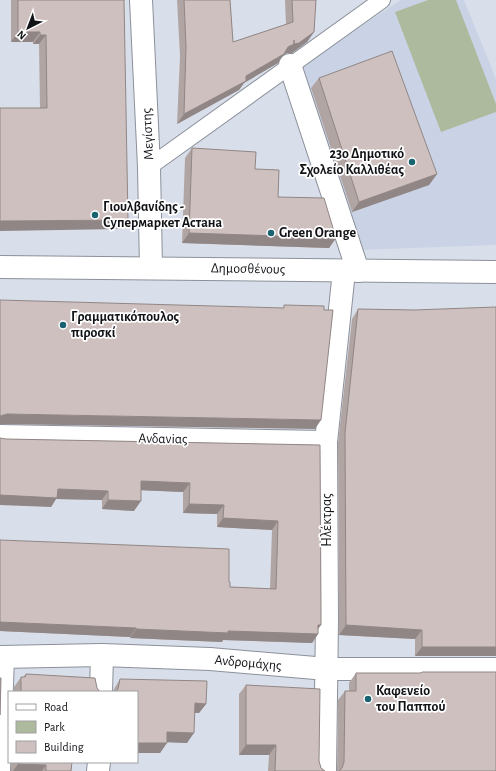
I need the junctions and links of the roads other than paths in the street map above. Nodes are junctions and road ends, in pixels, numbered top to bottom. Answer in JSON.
{"nodes":[{"id":1,"x":141,"y":0,"type":"edge"},
{"id":2,"x":382,"y":0,"type":"edge"},
{"id":3,"x":290,"y":65,"type":"junction"},
{"id":4,"x":149,"y":167,"type":"junction"},
{"id":5,"x":0,"y":267,"type":"edge"},
{"id":6,"x":152,"y":268,"type":"junction"},
{"id":7,"x":351,"y":271,"type":"junction"},
{"id":8,"x":496,"y":272,"type":"edge"},
{"id":9,"x":0,"y":436,"type":"edge"},
{"id":10,"x":326,"y":442,"type":"junction"},
{"id":11,"x":102,"y":655,"type":"junction"},
{"id":12,"x":3,"y":657,"type":"edge"},
{"id":13,"x":496,"y":669,"type":"edge"},
{"id":14,"x":326,"y":670,"type":"junction"},
{"id":15,"x":101,"y":691,"type":"edge"},
{"id":16,"x":2,"y":771,"type":"edge"},
{"id":17,"x":325,"y":771,"type":"edge"}],
"edges":[{"from":1,"to":4,"type":"street","name":"Μεγίστης"},
{"from":2,"to":3,"type":"lane"},
{"from":3,"to":4,"type":"lane"},
{"from":3,"to":7,"type":"street"},
{"from":4,"to":6,"type":"street","name":"Μεγίστης"},
{"from":5,"to":6,"type":"street","name":"Δημοσθένους"},
{"from":6,"to":7,"type":"street","name":"Δημοσθένους"},
{"from":7,"to":8,"type":"street","name":"Δημοσθένους"},
{"from":7,"to":10,"type":"street","name":"Ηλέκτρας"},
{"from":9,"to":10,"type":"street","name":"Ανδανiας"},
{"from":10,"to":14,"type":"street","name":"Ηλέκτρας"},
{"from":11,"to":12,"type":"street","name":"Ανδρομάχης"},
{"from":11,"to":14,"type":"street","name":"Ανδρομάχης"},
{"from":11,"to":15,"type":"street"},
{"from":12,"to":16,"type":"lane"},
{"from":13,"to":14,"type":"street","name":"Ανδρομάχης"},
{"from":14,"to":17,"type":"street","name":"Ηλέκτρας"}]}
